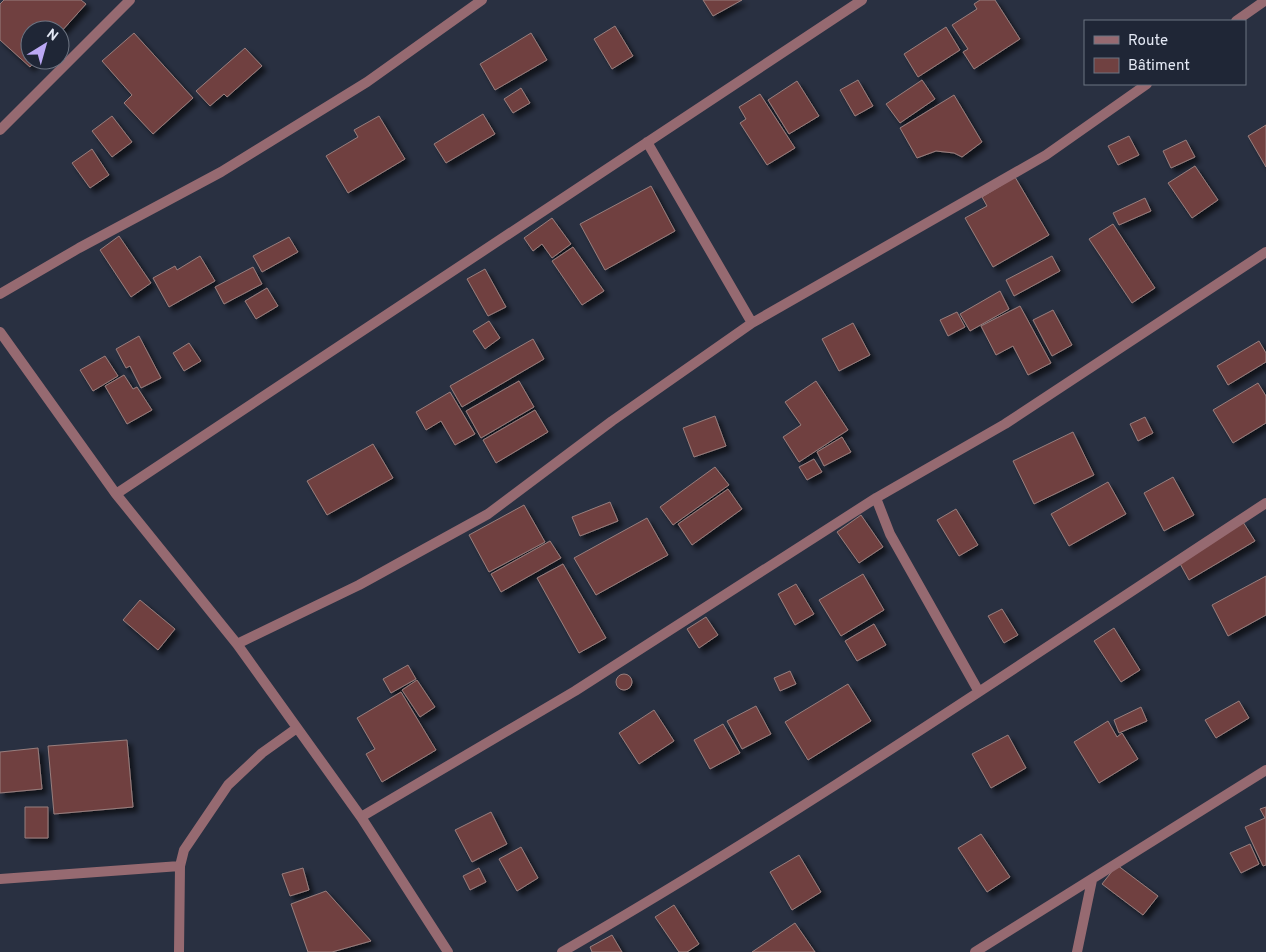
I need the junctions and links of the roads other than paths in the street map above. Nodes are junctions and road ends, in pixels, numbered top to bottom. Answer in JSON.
{"nodes":[{"id":1,"x":130,"y":0,"type":"edge"},
{"id":2,"x":482,"y":0,"type":"edge"},
{"id":3,"x":862,"y":0,"type":"edge"},
{"id":4,"x":1266,"y":0,"type":"edge"},
{"id":5,"x":1237,"y":20,"type":"edge"},
{"id":6,"x":1146,"y":85,"type":"edge"},
{"id":7,"x":0,"y":130,"type":"edge"},
{"id":8,"x":647,"y":142,"type":"junction"},
{"id":9,"x":1266,"y":252,"type":"edge"},
{"id":10,"x":0,"y":294,"type":"edge"},
{"id":11,"x":752,"y":323,"type":"junction"},
{"id":12,"x":0,"y":332,"type":"edge"},
{"id":13,"x":116,"y":494,"type":"junction"},
{"id":14,"x":876,"y":498,"type":"junction"},
{"id":15,"x":1266,"y":503,"type":"edge"},
{"id":16,"x":237,"y":644,"type":"junction"},
{"id":17,"x":979,"y":692,"type":"junction"},
{"id":18,"x":297,"y":728,"type":"junction"},
{"id":19,"x":1266,"y":770,"type":"edge"},
{"id":20,"x":361,"y":818,"type":"junction"},
{"id":21,"x":180,"y":866,"type":"junction"},
{"id":22,"x":0,"y":879,"type":"edge"},
{"id":23,"x":1092,"y":880,"type":"junction"},
{"id":24,"x":179,"y":952,"type":"edge"},
{"id":25,"x":448,"y":952,"type":"edge"},
{"id":26,"x":562,"y":952,"type":"edge"},
{"id":27,"x":975,"y":952,"type":"edge"},
{"id":28,"x":1077,"y":952,"type":"edge"}],
"edges":[{"from":1,"to":7,"type":"street"},
{"from":2,"to":10,"type":"street"},
{"from":3,"to":8,"type":"street"},
{"from":4,"to":5,"type":"street"},
{"from":6,"to":11,"type":"street"},
{"from":8,"to":11,"type":"street"},
{"from":8,"to":13,"type":"street"},
{"from":9,"to":14,"type":"street"},
{"from":11,"to":16,"type":"street"},
{"from":12,"to":13,"type":"street"},
{"from":13,"to":16,"type":"street"},
{"from":14,"to":17,"type":"street"},
{"from":14,"to":20,"type":"street"},
{"from":15,"to":17,"type":"street"},
{"from":16,"to":18,"type":"street"},
{"from":17,"to":26,"type":"street"},
{"from":18,"to":20,"type":"street"},
{"from":18,"to":21,"type":"street"},
{"from":19,"to":23,"type":"street"},
{"from":20,"to":25,"type":"street"},
{"from":21,"to":22,"type":"street"},
{"from":21,"to":24,"type":"street"},
{"from":23,"to":27,"type":"street"},
{"from":23,"to":28,"type":"street"}]}
